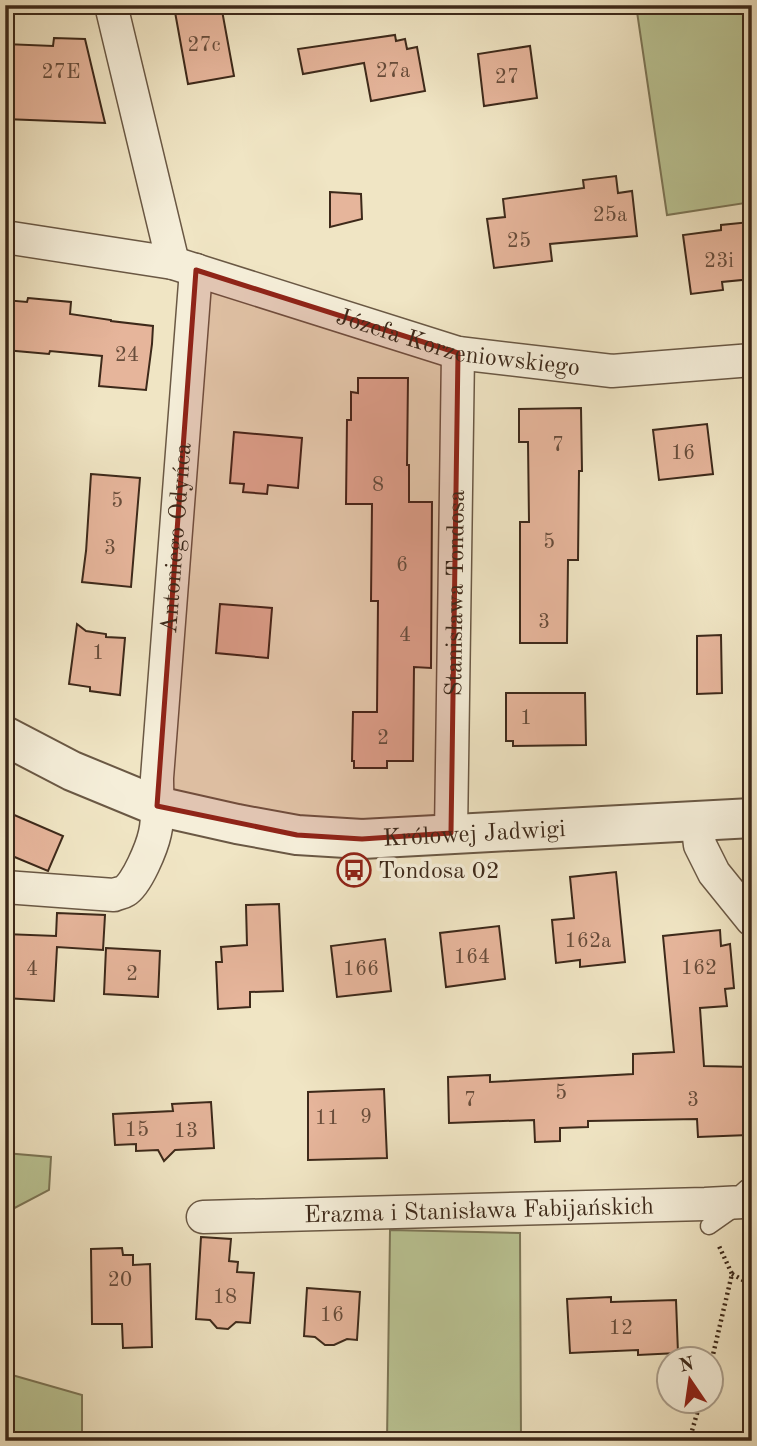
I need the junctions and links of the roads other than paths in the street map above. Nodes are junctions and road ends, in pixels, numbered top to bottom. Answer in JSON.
{"nodes":[{"id":1,"x":111,"y":5,"type":"edge"},
{"id":2,"x":5,"y":237,"type":"edge"},
{"id":3,"x":184,"y":266,"type":"junction"},
{"id":4,"x":458,"y":354,"type":"junction"},
{"id":5,"x":752,"y":360,"type":"edge"},
{"id":6,"x":5,"y":736,"type":"edge"},
{"id":7,"x":157,"y":806,"type":"junction"},
{"id":8,"x":752,"y":818,"type":"edge"},
{"id":9,"x":697,"y":821,"type":"junction"},
{"id":10,"x":451,"y":833,"type":"junction"},
{"id":11,"x":5,"y":887,"type":"edge"},
{"id":12,"x":752,"y":920,"type":"edge"},
{"id":13,"x":748,"y":1198,"type":"edge"},
{"id":14,"x":203,"y":1217,"type":"dead end"},
{"id":15,"x":709,"y":1226,"type":"road end"}],
"edges":[{"from":1,"to":3,"type":"street"},
{"from":2,"to":3,"type":"street","name":"Józefa Korzeniowskiego"},
{"from":3,"to":4,"type":"street","name":"Józefa Korzeniowskiego"},
{"from":3,"to":7,"type":"street","name":"Antoniego Odyńca"},
{"from":4,"to":5,"type":"street","name":"Józefa Korzeniowskiego"},
{"from":4,"to":10,"type":"street","name":"Stanisława Tondosa"},
{"from":6,"to":7,"type":"street","name":"Królowej Jadwigi"},
{"from":7,"to":10,"type":"street","name":"Królowej Jadwigi"},
{"from":7,"to":11,"type":"street","name":"Antoniego Odyńca"},
{"from":8,"to":9,"type":"street","name":"Królowej Jadwigi"},
{"from":9,"to":10,"type":"street","name":"Królowej Jadwigi"},
{"from":9,"to":12,"type":"street"},
{"from":13,"to":14,"type":"street","name":"Erazma i Stanisława Fabijańskich"},
{"from":13,"to":15,"type":"lane"}]}
